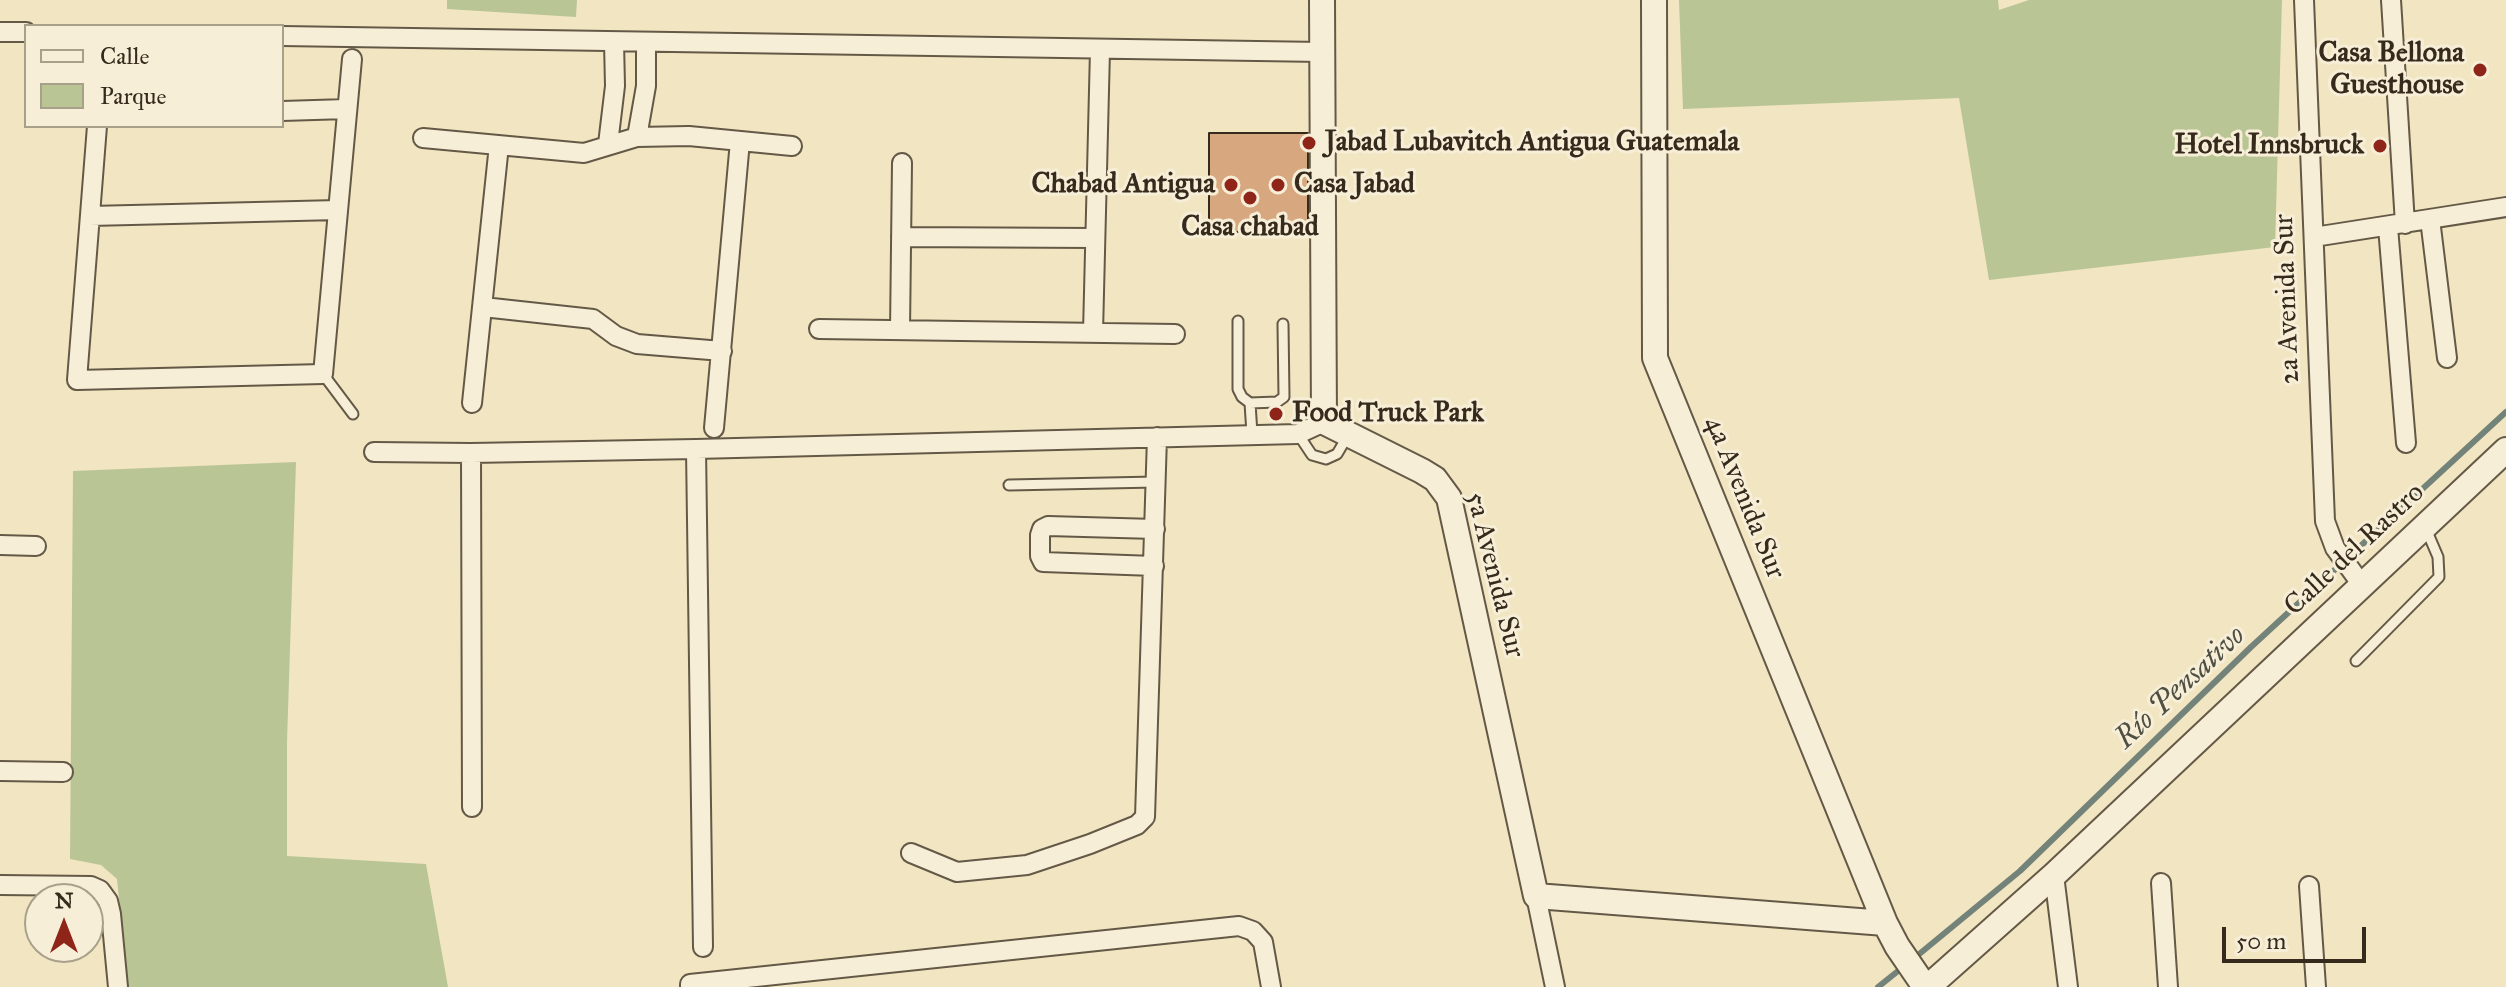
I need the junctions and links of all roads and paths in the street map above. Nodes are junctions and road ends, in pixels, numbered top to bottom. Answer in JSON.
{"nodes":[{"id":1,"x":1322,"y":0,"type":"edge"},
{"id":2,"x":1654,"y":0,"type":"edge"},
{"id":3,"x":2304,"y":0,"type":"edge"},
{"id":4,"x":2391,"y":0,"type":"edge"},
{"id":5,"x":0,"y":32,"type":"edge"},
{"id":6,"x":24,"y":32,"type":"edge"},
{"id":7,"x":284,"y":36,"type":"edge"},
{"id":8,"x":614,"y":42,"type":"junction"},
{"id":9,"x":646,"y":43,"type":"junction"},
{"id":10,"x":1100,"y":50,"type":"junction"},
{"id":11,"x":1322,"y":52,"type":"junction"},
{"id":12,"x":352,"y":59,"type":"dead end"},
{"id":13,"x":347,"y":109,"type":"junction"},
{"id":14,"x":284,"y":111,"type":"edge"},
{"id":15,"x":97,"y":128,"type":"edge"},
{"id":16,"x":637,"y":137,"type":"junction"},
{"id":17,"x":423,"y":138,"type":"dead end"},
{"id":18,"x":740,"y":141,"type":"junction"},
{"id":19,"x":608,"y":144,"type":"junction"},
{"id":20,"x":499,"y":145,"type":"junction"},
{"id":21,"x":792,"y":146,"type":"dead end"},
{"id":22,"x":902,"y":163,"type":"dead end"},
{"id":23,"x":2506,"y":207,"type":"edge"},
{"id":24,"x":338,"y":210,"type":"junction"},
{"id":25,"x":90,"y":216,"type":"junction"},
{"id":26,"x":2430,"y":219,"type":"junction"},
{"id":27,"x":2397,"y":225,"type":"junction"},
{"id":28,"x":901,"y":237,"type":"junction"},
{"id":29,"x":2314,"y":237,"type":"junction"},
{"id":30,"x":1095,"y":238,"type":"junction"},
{"id":31,"x":483,"y":307,"type":"junction"},
{"id":32,"x":1238,"y":321,"type":"dead end"},
{"id":33,"x":1283,"y":324,"type":"dead end"},
{"id":34,"x":819,"y":329,"type":"dead end"},
{"id":35,"x":900,"y":330,"type":"junction"},
{"id":36,"x":1093,"y":333,"type":"junction"},
{"id":37,"x":1175,"y":334,"type":"dead end"},
{"id":38,"x":722,"y":351,"type":"junction"},
{"id":39,"x":2447,"y":358,"type":"dead end"},
{"id":40,"x":323,"y":374,"type":"junction"},
{"id":41,"x":472,"y":403,"type":"dead end"},
{"id":42,"x":1250,"y":403,"type":"junction"},
{"id":43,"x":353,"y":414,"type":"dead end"},
{"id":44,"x":1324,"y":422,"type":"junction"},
{"id":45,"x":714,"y":428,"type":"dead end"},
{"id":46,"x":1252,"y":434,"type":"junction"},
{"id":47,"x":1298,"y":434,"type":"junction"},
{"id":48,"x":1349,"y":434,"type":"junction"},
{"id":49,"x":1157,"y":437,"type":"junction"},
{"id":50,"x":2406,"y":443,"type":"dead end"},
{"id":51,"x":696,"y":449,"type":"junction"},
{"id":52,"x":2506,"y":450,"type":"edge"},
{"id":53,"x":374,"y":452,"type":"dead end"},
{"id":54,"x":471,"y":453,"type":"junction"},
{"id":55,"x":1156,"y":482,"type":"junction"},
{"id":56,"x":1009,"y":485,"type":"dead end"},
{"id":57,"x":2424,"y":527,"type":"junction"},
{"id":58,"x":1155,"y":529,"type":"junction"},
{"id":59,"x":0,"y":545,"type":"edge"},
{"id":60,"x":36,"y":546,"type":"dead end"},
{"id":61,"x":1154,"y":566,"type":"junction"},
{"id":62,"x":2358,"y":579,"type":"junction"},
{"id":63,"x":2356,"y":661,"type":"dead end"},
{"id":64,"x":0,"y":771,"type":"edge"},
{"id":65,"x":63,"y":772,"type":"dead end"},
{"id":66,"x":472,"y":807,"type":"dead end"},
{"id":67,"x":911,"y":853,"type":"dead end"},
{"id":68,"x":2054,"y":875,"type":"junction"},
{"id":69,"x":2161,"y":883,"type":"dead end"},
{"id":70,"x":0,"y":885,"type":"edge"},
{"id":71,"x":2309,"y":886,"type":"dead end"},
{"id":72,"x":1536,"y":896,"type":"junction"},
{"id":73,"x":1875,"y":917,"type":"junction"},
{"id":74,"x":703,"y":947,"type":"dead end"},
{"id":75,"x":1924,"y":983,"type":"edge"},
{"id":76,"x":118,"y":987,"type":"edge"},
{"id":77,"x":690,"y":987,"type":"edge"},
{"id":78,"x":1271,"y":987,"type":"edge"},
{"id":79,"x":1555,"y":987,"type":"edge"},
{"id":80,"x":2068,"y":987,"type":"edge"},
{"id":81,"x":2168,"y":987,"type":"edge"},
{"id":82,"x":2316,"y":987,"type":"edge"}],
"edges":[{"from":1,"to":11,"type":"street"},
{"from":2,"to":73,"type":"street","name":"4a Avenida Sur"},
{"from":3,"to":29,"type":"street","name":"2a Avenida Sur"},
{"from":4,"to":27,"type":"street"},
{"from":5,"to":6,"type":"street"},
{"from":7,"to":8,"type":"street"},
{"from":8,"to":9,"type":"street"},
{"from":8,"to":19,"type":"street"},
{"from":9,"to":10,"type":"street"},
{"from":9,"to":16,"type":"street"},
{"from":10,"to":11,"type":"street"},
{"from":10,"to":30,"type":"street"},
{"from":11,"to":44,"type":"street"},
{"from":12,"to":13,"type":"street"},
{"from":13,"to":14,"type":"street"},
{"from":13,"to":24,"type":"street"},
{"from":15,"to":25,"type":"street"},
{"from":16,"to":18,"type":"street"},
{"from":16,"to":19,"type":"street"},
{"from":17,"to":20,"type":"street"},
{"from":18,"to":21,"type":"street"},
{"from":18,"to":38,"type":"street"},
{"from":19,"to":20,"type":"street"},
{"from":20,"to":31,"type":"street"},
{"from":22,"to":28,"type":"street"},
{"from":23,"to":26,"type":"street"},
{"from":24,"to":25,"type":"street"},
{"from":24,"to":40,"type":"street"},
{"from":25,"to":40,"type":"street"},
{"from":26,"to":27,"type":"street"},
{"from":26,"to":39,"type":"street"},
{"from":27,"to":29,"type":"street"},
{"from":27,"to":50,"type":"street"},
{"from":28,"to":30,"type":"street"},
{"from":28,"to":35,"type":"street"},
{"from":29,"to":62,"type":"street","name":"2a Avenida Sur"},
{"from":30,"to":36,"type":"street"},
{"from":31,"to":38,"type":"street"},
{"from":31,"to":41,"type":"street"},
{"from":32,"to":42,"type":"lane"},
{"from":33,"to":42,"type":"lane"},
{"from":34,"to":35,"type":"street"},
{"from":35,"to":36,"type":"street"},
{"from":36,"to":37,"type":"street"},
{"from":38,"to":45,"type":"street"},
{"from":40,"to":43,"type":"lane"},
{"from":42,"to":46,"type":"lane"},
{"from":44,"to":47,"type":"street"},
{"from":44,"to":48,"type":"street","name":"5a Avenida Sur"},
{"from":46,"to":47,"type":"street"},
{"from":46,"to":49,"type":"street"},
{"from":47,"to":48,"type":"lane"},
{"from":48,"to":72,"type":"street","name":"5a Avenida Sur"},
{"from":49,"to":51,"type":"street"},
{"from":49,"to":55,"type":"street"},
{"from":51,"to":54,"type":"street"},
{"from":51,"to":74,"type":"street"},
{"from":52,"to":57,"type":"street","name":"Calle del Rastro"},
{"from":53,"to":54,"type":"street"},
{"from":54,"to":66,"type":"street"},
{"from":55,"to":56,"type":"lane"},
{"from":55,"to":58,"type":"street"},
{"from":57,"to":62,"type":"street","name":"Calle del Rastro"},
{"from":57,"to":63,"type":"lane"},
{"from":58,"to":61,"type":"street"},
{"from":58,"to":61,"type":"street"},
{"from":59,"to":60,"type":"street"},
{"from":61,"to":67,"type":"street"},
{"from":62,"to":68,"type":"street","name":"Calle del Rastro"},
{"from":64,"to":65,"type":"street"},
{"from":68,"to":75,"type":"street","name":"Calle del Rastro"},
{"from":68,"to":80,"type":"street"},
{"from":69,"to":81,"type":"street"},
{"from":70,"to":76,"type":"street"},
{"from":71,"to":82,"type":"street"},
{"from":72,"to":73,"type":"street"},
{"from":72,"to":79,"type":"street","name":"5a Avenida Sur"},
{"from":73,"to":75,"type":"street","name":"4a Avenida Sur"},
{"from":77,"to":78,"type":"street"}]}
